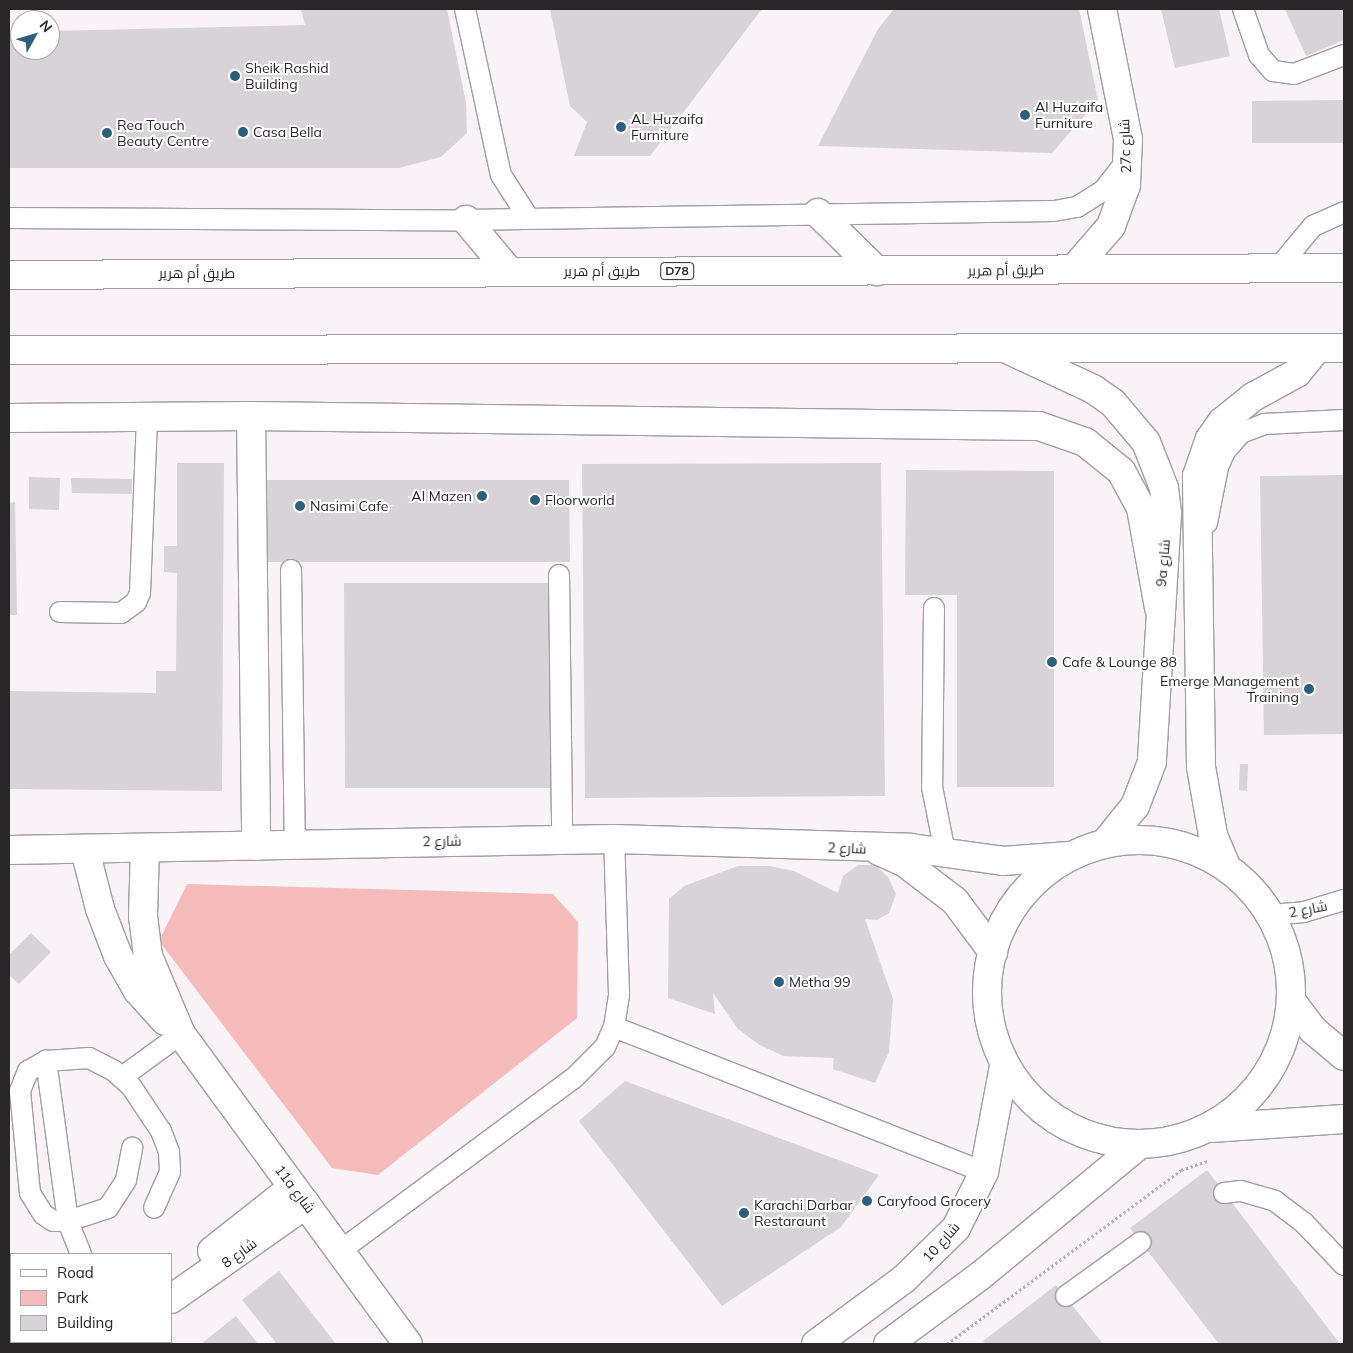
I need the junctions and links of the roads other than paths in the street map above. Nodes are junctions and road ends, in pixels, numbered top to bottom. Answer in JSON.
{"nodes":[{"id":1,"x":465,"y":9,"type":"edge"},
{"id":2,"x":1102,"y":9,"type":"edge"},
{"id":3,"x":1243,"y":9,"type":"edge"},
{"id":4,"x":1344,"y":55,"type":"edge"},
{"id":5,"x":1128,"y":159,"type":"junction"},
{"id":6,"x":1344,"y":212,"type":"edge"},
{"id":7,"x":818,"y":213,"type":"junction"},
{"id":8,"x":528,"y":217,"type":"junction"},
{"id":9,"x":9,"y":218,"type":"edge"},
{"id":10,"x":466,"y":220,"type":"junction"},
{"id":11,"x":1279,"y":267,"type":"junction"},
{"id":12,"x":1344,"y":268,"type":"edge"},
{"id":13,"x":1074,"y":269,"type":"junction"},
{"id":14,"x":509,"y":271,"type":"junction"},
{"id":15,"x":878,"y":271,"type":"junction"},
{"id":16,"x":9,"y":275,"type":"edge"},
{"id":17,"x":1007,"y":349,"type":"junction"},
{"id":18,"x":9,"y":350,"type":"edge"},
{"id":19,"x":1332,"y":352,"type":"edge"},
{"id":20,"x":251,"y":416,"type":"junction"},
{"id":21,"x":147,"y":417,"type":"junction"},
{"id":22,"x":9,"y":418,"type":"edge"},
{"id":23,"x":1344,"y":420,"type":"edge"},
{"id":24,"x":291,"y":570,"type":"dead end"},
{"id":25,"x":1200,"y":572,"type":"junction"},
{"id":26,"x":559,"y":575,"type":"dead end"},
{"id":27,"x":934,"y":608,"type":"dead end"},
{"id":28,"x":1159,"y":608,"type":"junction"},
{"id":29,"x":60,"y":612,"type":"dead end"},
{"id":30,"x":562,"y":838,"type":"junction"},
{"id":31,"x":614,"y":839,"type":"junction"},
{"id":32,"x":1105,"y":843,"type":"junction"},
{"id":33,"x":294,"y":845,"type":"junction"},
{"id":34,"x":256,"y":846,"type":"junction"},
{"id":35,"x":145,"y":848,"type":"junction"},
{"id":36,"x":875,"y":849,"type":"junction"},
{"id":37,"x":9,"y":850,"type":"edge"},
{"id":38,"x":85,"y":850,"type":"junction"},
{"id":39,"x":945,"y":852,"type":"junction"},
{"id":40,"x":1069,"y":856,"type":"junction"},
{"id":41,"x":1226,"y":866,"type":"junction"},
{"id":42,"x":1344,"y":900,"type":"edge"},
{"id":43,"x":1271,"y":915,"type":"junction"},
{"id":44,"x":993,"y":952,"type":"junction"},
{"id":45,"x":1292,"y":1002,"type":"junction"},
{"id":46,"x":614,"y":1027,"type":"junction"},
{"id":47,"x":181,"y":1034,"type":"junction"},
{"id":48,"x":1344,"y":1056,"type":"edge"},
{"id":49,"x":46,"y":1061,"type":"junction"},
{"id":50,"x":1004,"y":1066,"type":"junction"},
{"id":51,"x":122,"y":1077,"type":"junction"},
{"id":52,"x":1344,"y":1118,"type":"edge"},
{"id":53,"x":1205,"y":1128,"type":"junction"},
{"id":54,"x":1139,"y":1145,"type":"junction"},
{"id":55,"x":132,"y":1148,"type":"dead end"},
{"id":56,"x":984,"y":1172,"type":"junction"},
{"id":57,"x":1224,"y":1193,"type":"dead end"},
{"id":58,"x":300,"y":1195,"type":"junction"},
{"id":59,"x":154,"y":1208,"type":"dead end"},
{"id":60,"x":68,"y":1221,"type":"junction"},
{"id":61,"x":1141,"y":1242,"type":"dead end"},
{"id":62,"x":340,"y":1251,"type":"junction"},
{"id":63,"x":81,"y":1253,"type":"edge"},
{"id":64,"x":1344,"y":1266,"type":"edge"},
{"id":65,"x":172,"y":1283,"type":"edge"},
{"id":66,"x":1066,"y":1296,"type":"dead end"},
{"id":67,"x":172,"y":1298,"type":"edge"},
{"id":68,"x":890,"y":1343,"type":"edge"},
{"id":69,"x":408,"y":1344,"type":"edge"},
{"id":70,"x":816,"y":1344,"type":"edge"}],
"edges":[{"from":1,"to":8,"type":"lane"},
{"from":2,"to":5,"type":"main road","name":"27c شارع"},
{"from":3,"to":4,"type":"lane"},
{"from":5,"to":7,"type":"lane"},
{"from":5,"to":13,"type":"main road","name":"27c شارع"},
{"from":6,"to":11,"type":"lane"},
{"from":7,"to":8,"type":"lane"},
{"from":7,"to":15,"type":"main road"},
{"from":8,"to":10,"type":"lane"},
{"from":9,"to":10,"type":"lane"},
{"from":10,"to":14,"type":"main road"},
{"from":11,"to":12,"type":"main road","name":"طريق أم هرير","number":"D78"},
{"from":11,"to":13,"type":"main road","name":"طريق أم هرير","number":"D78"},
{"from":13,"to":15,"type":"main road","name":"طريق أم هرير","number":"D78"},
{"from":14,"to":15,"type":"main road","name":"طريق أم هرير","number":"D78"},
{"from":14,"to":16,"type":"main road","name":"طريق أم هرير","number":"D78"},
{"from":17,"to":18,"type":"main road"},
{"from":17,"to":19,"type":"main road"},
{"from":17,"to":28,"type":"main road","name":"9a شارع"},
{"from":19,"to":25,"type":"main road"},
{"from":20,"to":21,"type":"main road"},
{"from":20,"to":28,"type":"main road"},
{"from":20,"to":34,"type":"main road"},
{"from":21,"to":22,"type":"main road"},
{"from":21,"to":29,"type":"lane"},
{"from":23,"to":25,"type":"lane"},
{"from":24,"to":33,"type":"lane"},
{"from":25,"to":41,"type":"main road"},
{"from":26,"to":30,"type":"lane"},
{"from":27,"to":39,"type":"lane"},
{"from":28,"to":32,"type":"main road","name":"9a شارع"},
{"from":30,"to":31,"type":"main road","name":"شارع 2"},
{"from":30,"to":33,"type":"main road","name":"شارع 2"},
{"from":31,"to":36,"type":"main road","name":"شارع 2"},
{"from":31,"to":46,"type":"lane"},
{"from":32,"to":40,"type":"main road"},
{"from":32,"to":41,"type":"main road"},
{"from":33,"to":34,"type":"main road","name":"شارع 2"},
{"from":34,"to":35,"type":"main road","name":"شارع 2"},
{"from":35,"to":38,"type":"main road","name":"شارع 2"},
{"from":35,"to":47,"type":"main road","name":"11a شارع"},
{"from":36,"to":39,"type":"main road","name":"شارع 2"},
{"from":36,"to":44,"type":"main road","name":"شارع 2"},
{"from":37,"to":38,"type":"main road","name":"شارع 2"},
{"from":38,"to":47,"type":"main road","name":"11a شارع"},
{"from":39,"to":40,"type":"main road","name":"شارع 2"},
{"from":40,"to":44,"type":"main road"},
{"from":41,"to":43,"type":"main road"},
{"from":42,"to":43,"type":"lane","name":"شارع 2"},
{"from":43,"to":45,"type":"main road"},
{"from":44,"to":50,"type":"main road"},
{"from":45,"to":48,"type":"main road"},
{"from":45,"to":53,"type":"main road"},
{"from":46,"to":56,"type":"lane"},
{"from":46,"to":62,"type":"lane"},
{"from":47,"to":51,"type":"lane"},
{"from":47,"to":58,"type":"main road","name":"11a شارع"},
{"from":49,"to":51,"type":"lane"},
{"from":49,"to":60,"type":"lane"},
{"from":49,"to":60,"type":"lane"},
{"from":50,"to":54,"type":"main road"},
{"from":50,"to":56,"type":"main road","name":"شارع 10"},
{"from":51,"to":59,"type":"lane"},
{"from":52,"to":53,"type":"main road"},
{"from":53,"to":54,"type":"main road"},
{"from":54,"to":68,"type":"main road"},
{"from":55,"to":60,"type":"lane"},
{"from":56,"to":70,"type":"main road","name":"شارع 10"},
{"from":57,"to":64,"type":"lane"},
{"from":58,"to":62,"type":"main road","name":"11a شارع"},
{"from":58,"to":65,"type":"main road","name":"شارع 8"},
{"from":58,"to":67,"type":"main road","name":"شارع 8"},
{"from":60,"to":63,"type":"lane"},
{"from":61,"to":66,"type":"lane"},
{"from":62,"to":69,"type":"main road","name":"11a شارع"}]}
